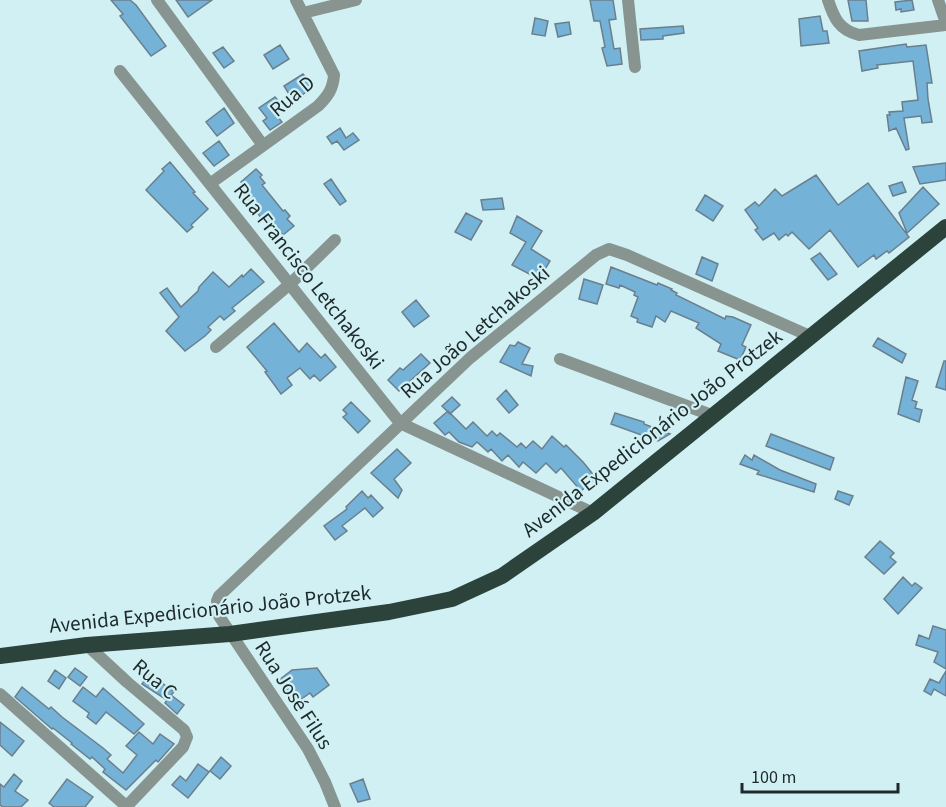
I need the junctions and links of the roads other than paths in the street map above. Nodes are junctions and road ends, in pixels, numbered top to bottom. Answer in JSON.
{"nodes":[{"id":1,"x":157,"y":0,"type":"edge"},
{"id":2,"x":296,"y":0,"type":"edge"},
{"id":3,"x":356,"y":0,"type":"edge"},
{"id":4,"x":628,"y":0,"type":"edge"},
{"id":5,"x":828,"y":0,"type":"edge"},
{"id":6,"x":938,"y":0,"type":"edge"},
{"id":7,"x":303,"y":13,"type":"junction"},
{"id":8,"x":946,"y":24,"type":"edge"},
{"id":9,"x":635,"y":67,"type":"dead end"},
{"id":10,"x":120,"y":71,"type":"dead end"},
{"id":11,"x":262,"y":144,"type":"junction"},
{"id":12,"x":211,"y":183,"type":"junction"},
{"id":13,"x":946,"y":228,"type":"edge"},
{"id":14,"x":335,"y":240,"type":"dead end"},
{"id":15,"x":290,"y":284,"type":"junction"},
{"id":16,"x":812,"y":337,"type":"junction"},
{"id":17,"x":216,"y":347,"type":"dead end"},
{"id":18,"x":560,"y":359,"type":"dead end"},
{"id":19,"x":714,"y":416,"type":"junction"},
{"id":20,"x":400,"y":423,"type":"junction"},
{"id":21,"x":593,"y":513,"type":"junction"},
{"id":22,"x":217,"y":607,"type":"joint"},
{"id":23,"x":230,"y":634,"type":"junction"},
{"id":24,"x":87,"y":645,"type":"junction"},
{"id":25,"x":0,"y":656,"type":"edge"},
{"id":26,"x":0,"y":694,"type":"edge"},
{"id":27,"x":126,"y":807,"type":"edge"},
{"id":28,"x":335,"y":807,"type":"edge"}],
"edges":[{"from":1,"to":11,"type":"street"},
{"from":2,"to":7,"type":"street","name":"Rua D"},
{"from":3,"to":7,"type":"street"},
{"from":4,"to":9,"type":"street"},
{"from":5,"to":8,"type":"street"},
{"from":6,"to":8,"type":"street"},
{"from":7,"to":11,"type":"street","name":"Rua D"},
{"from":10,"to":12,"type":"street","name":"Rua Francisco Letchakoski"},
{"from":11,"to":12,"type":"street","name":"Rua D"},
{"from":12,"to":15,"type":"street","name":"Rua Francisco Letchakoski"},
{"from":13,"to":16,"type":"highway","name":"Avenida Expedicionário João Protzek"},
{"from":14,"to":15,"type":"street"},
{"from":15,"to":17,"type":"street"},
{"from":15,"to":20,"type":"street","name":"Rua Francisco Letchakoski"},
{"from":16,"to":19,"type":"highway","name":"Avenida Expedicionário João Protzek"},
{"from":16,"to":20,"type":"street","name":"Rua João Letchakoski"},
{"from":18,"to":19,"type":"street"},
{"from":19,"to":21,"type":"highway","name":"Avenida Expedicionário João Protzek"},
{"from":20,"to":21,"type":"street","name":"Rua Francisco Letchakoski"},
{"from":20,"to":22,"type":"street","name":"Rua João Letchakoski"},
{"from":21,"to":23,"type":"highway","name":"Avenida Expedicionário João Protzek"},
{"from":22,"to":23,"type":"street","name":"Rua José Filus"},
{"from":23,"to":24,"type":"highway","name":"Avenida Expedicionário João Protzek"},
{"from":23,"to":28,"type":"street","name":"Rua José Filus"},
{"from":24,"to":25,"type":"highway","name":"Avenida Expedicionário João Protzek"},
{"from":24,"to":27,"type":"street","name":"Rua C"},
{"from":26,"to":27,"type":"street"}]}
